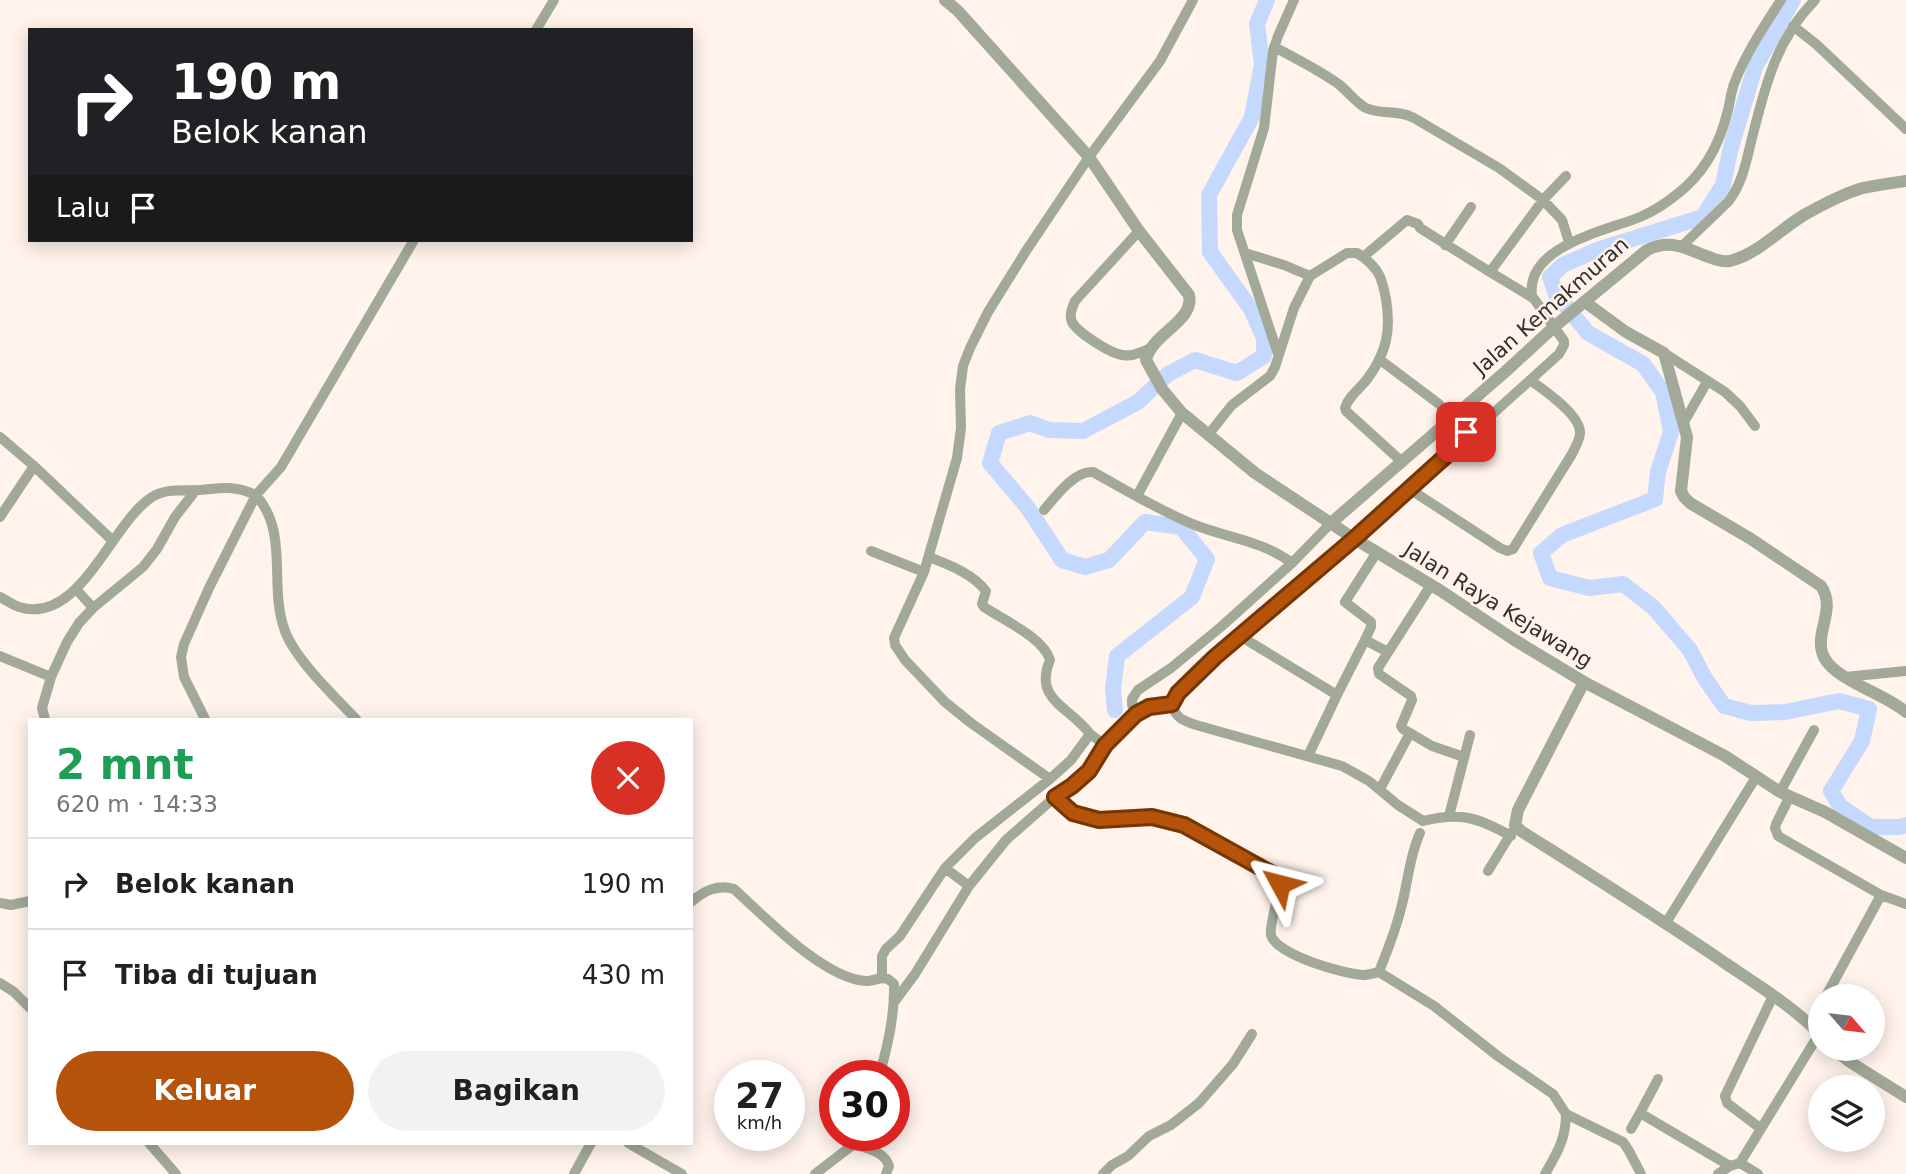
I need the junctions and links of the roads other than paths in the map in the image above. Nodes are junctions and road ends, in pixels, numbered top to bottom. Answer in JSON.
{"nodes":[{"id":1,"x":554,"y":0,"type":"edge"},
{"id":2,"x":945,"y":0,"type":"edge"},
{"id":3,"x":1193,"y":0,"type":"edge"},
{"id":4,"x":1294,"y":0,"type":"edge"},
{"id":5,"x":1781,"y":0,"type":"edge"},
{"id":6,"x":1815,"y":0,"type":"edge"},
{"id":7,"x":1793,"y":26,"type":"junction"},
{"id":8,"x":537,"y":28,"type":"edge"},
{"id":9,"x":1769,"y":42,"type":"junction"},
{"id":10,"x":1274,"y":47,"type":"junction"},
{"id":11,"x":1906,"y":129,"type":"edge"},
{"id":12,"x":1089,"y":157,"type":"junction"},
{"id":13,"x":1566,"y":176,"type":"dead end"},
{"id":14,"x":1906,"y":181,"type":"edge"},
{"id":15,"x":1543,"y":200,"type":"junction"},
{"id":16,"x":1471,"y":207,"type":"dead end"},
{"id":17,"x":1139,"y":231,"type":"junction"},
{"id":18,"x":413,"y":242,"type":"edge"},
{"id":19,"x":1569,"y":242,"type":"junction"},
{"id":20,"x":1444,"y":245,"type":"junction"},
{"id":21,"x":1681,"y":247,"type":"junction"},
{"id":22,"x":1245,"y":253,"type":"junction"},
{"id":23,"x":1363,"y":257,"type":"junction"},
{"id":24,"x":1490,"y":272,"type":"junction"},
{"id":25,"x":1310,"y":276,"type":"junction"},
{"id":26,"x":1533,"y":298,"type":"junction"},
{"id":27,"x":1575,"y":310,"type":"junction"},
{"id":28,"x":1555,"y":326,"type":"junction"},
{"id":29,"x":1149,"y":349,"type":"junction"},
{"id":30,"x":1664,"y":353,"type":"junction"},
{"id":31,"x":1278,"y":354,"type":"junction"},
{"id":32,"x":1379,"y":359,"type":"junction"},
{"id":33,"x":1530,"y":380,"type":"junction"},
{"id":34,"x":1707,"y":382,"type":"junction"},
{"id":35,"x":1182,"y":413,"type":"junction"},
{"id":36,"x":1453,"y":417,"type":"junction"},
{"id":37,"x":1684,"y":422,"type":"junction"},
{"id":38,"x":1755,"y":425,"type":"dead end"},
{"id":39,"x":1467,"y":434,"type":"junction"},
{"id":40,"x":1208,"y":435,"type":"junction"},
{"id":41,"x":0,"y":436,"type":"edge"},
{"id":42,"x":1401,"y":461,"type":"junction"},
{"id":43,"x":34,"y":466,"type":"junction"},
{"id":44,"x":1408,"y":488,"type":"junction"},
{"id":45,"x":196,"y":490,"type":"junction"},
{"id":46,"x":256,"y":495,"type":"junction"},
{"id":47,"x":1137,"y":496,"type":"junction"},
{"id":48,"x":1044,"y":510,"type":"dead end"},
{"id":49,"x":0,"y":517,"type":"edge"},
{"id":50,"x":1332,"y":524,"type":"junction"},
{"id":51,"x":108,"y":536,"type":"junction"},
{"id":52,"x":1353,"y":537,"type":"junction"},
{"id":53,"x":871,"y":551,"type":"dead end"},
{"id":54,"x":1377,"y":552,"type":"junction"},
{"id":55,"x":929,"y":557,"type":"junction"},
{"id":56,"x":1292,"y":563,"type":"junction"},
{"id":57,"x":921,"y":571,"type":"junction"},
{"id":58,"x":1431,"y":585,"type":"junction"},
{"id":59,"x":76,"y":589,"type":"junction"},
{"id":60,"x":0,"y":597,"type":"edge"},
{"id":61,"x":93,"y":608,"type":"junction"},
{"id":62,"x":1240,"y":636,"type":"junction"},
{"id":63,"x":1365,"y":640,"type":"junction"},
{"id":64,"x":1388,"y":652,"type":"junction"},
{"id":65,"x":0,"y":656,"type":"edge"},
{"id":66,"x":1906,"y":671,"type":"edge"},
{"id":67,"x":51,"y":677,"type":"junction"},
{"id":68,"x":1845,"y":677,"type":"junction"},
{"id":69,"x":1584,"y":682,"type":"junction"},
{"id":70,"x":1337,"y":695,"type":"junction"},
{"id":71,"x":1172,"y":704,"type":"junction"},
{"id":72,"x":1906,"y":712,"type":"edge"},
{"id":73,"x":1137,"y":714,"type":"junction"},
{"id":74,"x":45,"y":718,"type":"edge"},
{"id":75,"x":204,"y":718,"type":"edge"},
{"id":76,"x":355,"y":718,"type":"edge"},
{"id":77,"x":1814,"y":730,"type":"dead end"},
{"id":78,"x":1410,"y":733,"type":"junction"},
{"id":79,"x":1090,"y":734,"type":"junction"},
{"id":80,"x":1470,"y":735,"type":"dead end"},
{"id":81,"x":1105,"y":745,"type":"junction"},
{"id":82,"x":1308,"y":756,"type":"junction"},
{"id":83,"x":1464,"y":757,"type":"junction"},
{"id":84,"x":1756,"y":777,"type":"junction"},
{"id":85,"x":1050,"y":789,"type":"junction"},
{"id":86,"x":1380,"y":789,"type":"junction"},
{"id":87,"x":1785,"y":794,"type":"junction"},
{"id":88,"x":1449,"y":816,"type":"junction"},
{"id":89,"x":1513,"y":830,"type":"junction"},
{"id":90,"x":1420,"y":833,"type":"dead end"},
{"id":91,"x":1906,"y":858,"type":"edge"},
{"id":92,"x":947,"y":870,"type":"junction"},
{"id":93,"x":1488,"y":871,"type":"dead end"},
{"id":94,"x":965,"y":883,"type":"junction"},
{"id":95,"x":1881,"y":895,"type":"junction"},
{"id":96,"x":693,"y":900,"type":"edge"},
{"id":97,"x":28,"y":901,"type":"edge"},
{"id":98,"x":0,"y":904,"type":"edge"},
{"id":99,"x":1906,"y":904,"type":"edge"},
{"id":100,"x":1666,"y":923,"type":"junction"},
{"id":101,"x":1379,"y":972,"type":"junction"},
{"id":102,"x":883,"y":974,"type":"junction"},
{"id":103,"x":0,"y":983,"type":"edge"},
{"id":104,"x":1833,"y":984,"type":"edge"},
{"id":105,"x":1773,"y":996,"type":"junction"},
{"id":106,"x":895,"y":1001,"type":"junction"},
{"id":107,"x":28,"y":1006,"type":"edge"},
{"id":108,"x":1808,"y":1024,"type":"edge"},
{"id":109,"x":1252,"y":1034,"type":"dead end"},
{"id":110,"x":1808,"y":1046,"type":"edge"},
{"id":111,"x":883,"y":1060,"type":"edge"},
{"id":112,"x":1849,"y":1061,"type":"edge"},
{"id":113,"x":1658,"y":1079,"type":"dead end"},
{"id":114,"x":1906,"y":1097,"type":"edge"},
{"id":115,"x":1640,"y":1113,"type":"junction"},
{"id":116,"x":1566,"y":1114,"type":"junction"},
{"id":117,"x":1760,"y":1128,"type":"junction"},
{"id":118,"x":1631,"y":1129,"type":"dead end"},
{"id":119,"x":151,"y":1145,"type":"edge"},
{"id":120,"x":590,"y":1145,"type":"edge"},
{"id":121,"x":631,"y":1145,"type":"edge"},
{"id":122,"x":843,"y":1151,"type":"edge"},
{"id":123,"x":876,"y":1151,"type":"edge"},
{"id":124,"x":1735,"y":1165,"type":"junction"},
{"id":125,"x":176,"y":1174,"type":"edge"},
{"id":126,"x":574,"y":1174,"type":"edge"},
{"id":127,"x":682,"y":1174,"type":"edge"},
{"id":128,"x":815,"y":1174,"type":"edge"},
{"id":129,"x":886,"y":1174,"type":"edge"},
{"id":130,"x":1103,"y":1174,"type":"edge"},
{"id":131,"x":1545,"y":1174,"type":"edge"},
{"id":132,"x":1642,"y":1174,"type":"edge"},
{"id":133,"x":1718,"y":1174,"type":"edge"},
{"id":134,"x":1758,"y":1174,"type":"edge"}],
"edges":[{"from":1,"to":8,"type":"street"},
{"from":2,"to":12,"type":"street"},
{"from":3,"to":12,"type":"street"},
{"from":4,"to":10,"type":"street"},
{"from":5,"to":9,"type":"street"},
{"from":6,"to":7,"type":"street"},
{"from":7,"to":9,"type":"street"},
{"from":7,"to":11,"type":"street"},
{"from":9,"to":19,"type":"street"},
{"from":9,"to":21,"type":"street"},
{"from":10,"to":15,"type":"street"},
{"from":10,"to":22,"type":"street"},
{"from":12,"to":17,"type":"street"},
{"from":12,"to":55,"type":"street"},
{"from":13,"to":15,"type":"street"},
{"from":14,"to":21,"type":"street","name":"Jalan Kemakmuran"},
{"from":15,"to":19,"type":"street"},
{"from":15,"to":24,"type":"street"},
{"from":16,"to":20,"type":"street"},
{"from":17,"to":29,"type":"street"},
{"from":17,"to":29,"type":"street"},
{"from":18,"to":46,"type":"street"},
{"from":19,"to":26,"type":"street"},
{"from":20,"to":23,"type":"street"},
{"from":20,"to":24,"type":"street"},
{"from":21,"to":27,"type":"street","name":"Jalan Kemakmuran"},
{"from":22,"to":25,"type":"street"},
{"from":22,"to":31,"type":"street"},
{"from":23,"to":25,"type":"street"},
{"from":23,"to":32,"type":"street"},
{"from":24,"to":26,"type":"street"},
{"from":25,"to":31,"type":"street"},
{"from":26,"to":28,"type":"street"},
{"from":27,"to":28,"type":"street","name":"Jalan Kemakmuran"},
{"from":27,"to":30,"type":"street"},
{"from":28,"to":33,"type":"street"},
{"from":28,"to":36,"type":"street","name":"Jalan Kemakmuran"},
{"from":29,"to":35,"type":"street","name":"Jalan Raya Kejawang"},
{"from":30,"to":34,"type":"street"},
{"from":30,"to":37,"type":"street"},
{"from":31,"to":40,"type":"street"},
{"from":32,"to":36,"type":"street"},
{"from":32,"to":42,"type":"street"},
{"from":33,"to":39,"type":"street"},
{"from":33,"to":44,"type":"street"},
{"from":34,"to":37,"type":"street"},
{"from":34,"to":38,"type":"street"},
{"from":35,"to":40,"type":"street","name":"Jalan Raya Kejawang"},
{"from":35,"to":47,"type":"street"},
{"from":36,"to":39,"type":"street"},
{"from":36,"to":42,"type":"street","name":"Jalan Kemakmuran"},
{"from":37,"to":68,"type":"street"},
{"from":39,"to":44,"type":"street"},
{"from":40,"to":50,"type":"street","name":"Jalan Raya Kejawang"},
{"from":41,"to":43,"type":"street"},
{"from":42,"to":50,"type":"street","name":"Jalan Kemakmuran"},
{"from":43,"to":49,"type":"street"},
{"from":43,"to":51,"type":"street"},
{"from":44,"to":52,"type":"street"},
{"from":45,"to":46,"type":"street"},
{"from":45,"to":51,"type":"street"},
{"from":45,"to":61,"type":"street"},
{"from":46,"to":75,"type":"street"},
{"from":46,"to":76,"type":"street"},
{"from":47,"to":48,"type":"street"},
{"from":47,"to":56,"type":"street"},
{"from":50,"to":52,"type":"street","name":"Jalan Raya Kejawang"},
{"from":50,"to":56,"type":"street"},
{"from":51,"to":59,"type":"street"},
{"from":52,"to":54,"type":"street","name":"Jalan Raya Kejawang"},
{"from":52,"to":62,"type":"street"},
{"from":53,"to":57,"type":"street"},
{"from":54,"to":58,"type":"street","name":"Jalan Raya Kejawang"},
{"from":54,"to":63,"type":"street"},
{"from":55,"to":57,"type":"street"},
{"from":55,"to":79,"type":"street"},
{"from":56,"to":73,"type":"street"},
{"from":57,"to":85,"type":"street"},
{"from":58,"to":64,"type":"street"},
{"from":58,"to":69,"type":"street","name":"Jalan Raya Kejawang"},
{"from":59,"to":60,"type":"street"},
{"from":59,"to":61,"type":"street"},
{"from":61,"to":67,"type":"street"},
{"from":62,"to":70,"type":"street"},
{"from":62,"to":71,"type":"street"},
{"from":63,"to":64,"type":"street"},
{"from":63,"to":70,"type":"street"},
{"from":64,"to":78,"type":"street"},
{"from":65,"to":67,"type":"street"},
{"from":66,"to":68,"type":"street"},
{"from":67,"to":74,"type":"street"},
{"from":68,"to":72,"type":"street"},
{"from":69,"to":84,"type":"street","name":"Jalan Raya Kejawang"},
{"from":69,"to":89,"type":"street"},
{"from":70,"to":82,"type":"street"},
{"from":71,"to":73,"type":"street"},
{"from":71,"to":82,"type":"street"},
{"from":73,"to":81,"type":"street"},
{"from":77,"to":87,"type":"street"},
{"from":78,"to":83,"type":"street"},
{"from":78,"to":86,"type":"street"},
{"from":79,"to":81,"type":"street"},
{"from":79,"to":85,"type":"street"},
{"from":80,"to":83,"type":"street"},
{"from":81,"to":85,"type":"street"},
{"from":82,"to":86,"type":"street"},
{"from":83,"to":88,"type":"street"},
{"from":84,"to":87,"type":"street","name":"Jalan Raya Kejawang"},
{"from":84,"to":100,"type":"street"},
{"from":85,"to":92,"type":"street"},
{"from":85,"to":94,"type":"street"},
{"from":85,"to":101,"type":"street"},
{"from":86,"to":88,"type":"street"},
{"from":87,"to":91,"type":"street","name":"Jalan Raya Kejawang"},
{"from":87,"to":95,"type":"street"},
{"from":88,"to":89,"type":"street"},
{"from":89,"to":93,"type":"street"},
{"from":89,"to":100,"type":"street"},
{"from":90,"to":101,"type":"street"},
{"from":92,"to":94,"type":"street"},
{"from":92,"to":102,"type":"street"},
{"from":94,"to":106,"type":"street"},
{"from":95,"to":99,"type":"street"},
{"from":95,"to":104,"type":"street"},
{"from":96,"to":102,"type":"street"},
{"from":97,"to":98,"type":"street"},
{"from":100,"to":105,"type":"street"},
{"from":101,"to":116,"type":"street"},
{"from":102,"to":106,"type":"street"},
{"from":103,"to":107,"type":"street"},
{"from":105,"to":108,"type":"street"},
{"from":105,"to":117,"type":"street"},
{"from":106,"to":111,"type":"street"},
{"from":109,"to":130,"type":"street"},
{"from":110,"to":117,"type":"street"},
{"from":112,"to":114,"type":"street"},
{"from":113,"to":115,"type":"street"},
{"from":115,"to":118,"type":"street"},
{"from":115,"to":124,"type":"street"},
{"from":116,"to":131,"type":"street"},
{"from":116,"to":132,"type":"street"},
{"from":117,"to":124,"type":"street"},
{"from":119,"to":125,"type":"street"},
{"from":120,"to":126,"type":"street"},
{"from":121,"to":127,"type":"street"},
{"from":122,"to":128,"type":"street"},
{"from":123,"to":129,"type":"street"},
{"from":124,"to":133,"type":"street"},
{"from":124,"to":134,"type":"street"}]}
